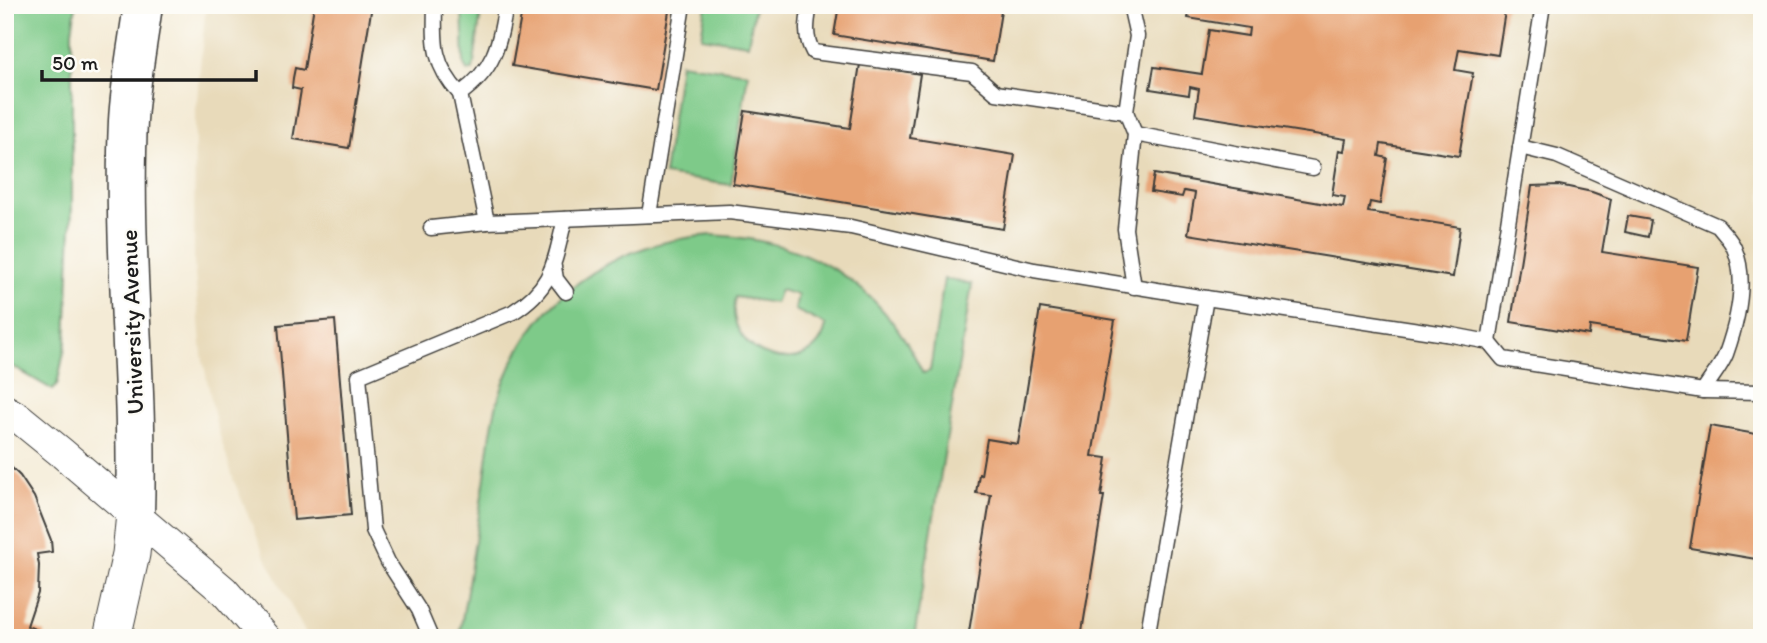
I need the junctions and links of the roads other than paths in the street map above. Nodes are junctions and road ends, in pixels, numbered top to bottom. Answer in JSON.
{"nodes":[{"id":1,"x":143,"y":5,"type":"edge"},
{"id":2,"x":435,"y":5,"type":"edge"},
{"id":3,"x":506,"y":5,"type":"edge"},
{"id":4,"x":684,"y":5,"type":"edge"},
{"id":5,"x":810,"y":5,"type":"edge"},
{"id":6,"x":1130,"y":5,"type":"edge"},
{"id":7,"x":1543,"y":5,"type":"edge"},
{"id":8,"x":460,"y":94,"type":"junction"},
{"id":9,"x":1126,"y":112,"type":"junction"},
{"id":10,"x":1135,"y":134,"type":"junction"},
{"id":11,"x":1520,"y":147,"type":"junction"},
{"id":12,"x":1313,"y":168,"type":"dead end"},
{"id":13,"x":649,"y":215,"type":"junction"},
{"id":14,"x":565,"y":219,"type":"junction"},
{"id":15,"x":487,"y":222,"type":"junction"},
{"id":16,"x":431,"y":228,"type":"dead end"},
{"id":17,"x":554,"y":267,"type":"junction"},
{"id":18,"x":1135,"y":287,"type":"junction"},
{"id":19,"x":566,"y":292,"type":"dead end"},
{"id":20,"x":1206,"y":298,"type":"junction"},
{"id":21,"x":1489,"y":342,"type":"junction"},
{"id":22,"x":1703,"y":391,"type":"junction"},
{"id":23,"x":1762,"y":392,"type":"edge"},
{"id":24,"x":5,"y":410,"type":"edge"},
{"id":25,"x":135,"y":514,"type":"junction"},
{"id":26,"x":112,"y":638,"type":"edge"},
{"id":27,"x":265,"y":638,"type":"edge"},
{"id":28,"x":431,"y":638,"type":"edge"},
{"id":29,"x":1147,"y":638,"type":"edge"}],
"edges":[{"from":1,"to":25,"type":"main road","name":"University Avenue"},
{"from":2,"to":8,"type":"lane"},
{"from":3,"to":8,"type":"lane"},
{"from":4,"to":13,"type":"lane"},
{"from":5,"to":9,"type":"lane"},
{"from":6,"to":9,"type":"lane"},
{"from":7,"to":11,"type":"lane"},
{"from":8,"to":15,"type":"lane"},
{"from":9,"to":10,"type":"lane"},
{"from":10,"to":12,"type":"lane"},
{"from":10,"to":18,"type":"lane"},
{"from":11,"to":21,"type":"lane"},
{"from":11,"to":22,"type":"lane"},
{"from":13,"to":14,"type":"lane"},
{"from":13,"to":18,"type":"lane"},
{"from":14,"to":15,"type":"lane"},
{"from":14,"to":17,"type":"lane"},
{"from":15,"to":16,"type":"lane"},
{"from":17,"to":19,"type":"lane"},
{"from":17,"to":28,"type":"lane"},
{"from":18,"to":20,"type":"lane"},
{"from":20,"to":21,"type":"lane"},
{"from":20,"to":29,"type":"lane"},
{"from":21,"to":22,"type":"lane"},
{"from":22,"to":23,"type":"lane"},
{"from":24,"to":25,"type":"street"},
{"from":25,"to":26,"type":"street","name":"University Avenue"},
{"from":25,"to":27,"type":"street"}]}
